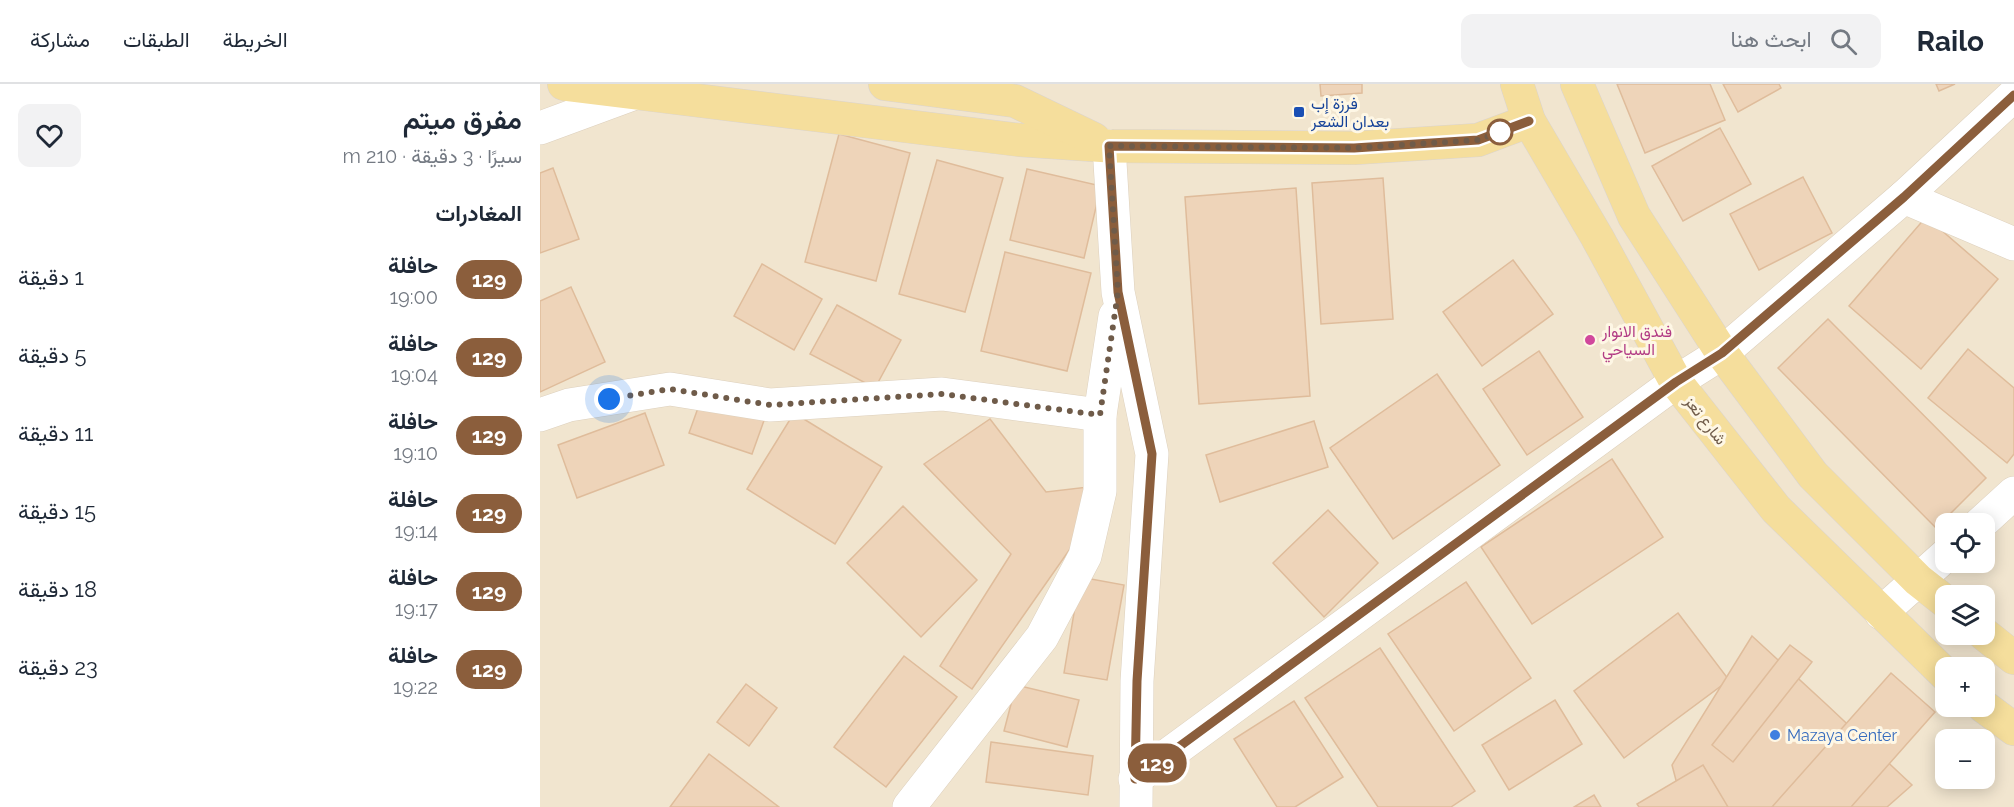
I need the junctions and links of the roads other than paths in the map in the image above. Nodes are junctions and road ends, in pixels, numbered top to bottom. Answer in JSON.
{"nodes":[{"id":1,"x":564,"y":84,"type":"edge"},
{"id":2,"x":885,"y":84,"type":"edge"},
{"id":3,"x":1517,"y":84,"type":"edge"},
{"id":4,"x":1577,"y":84,"type":"edge"},
{"id":5,"x":634,"y":93,"type":"junction"},
{"id":6,"x":2014,"y":95,"type":"edge"},
{"id":7,"x":1529,"y":121,"type":"junction"},
{"id":8,"x":540,"y":128,"type":"edge"},
{"id":9,"x":1109,"y":146,"type":"junction"},
{"id":10,"x":1904,"y":197,"type":"junction"},
{"id":11,"x":2014,"y":244,"type":"edge"},
{"id":12,"x":1118,"y":292,"type":"junction"},
{"id":13,"x":1722,"y":353,"type":"junction"},
{"id":14,"x":1676,"y":382,"type":"junction"},
{"id":15,"x":540,"y":415,"type":"edge"},
{"id":16,"x":1100,"y":415,"type":"junction"},
{"id":17,"x":2014,"y":493,"type":"edge"},
{"id":18,"x":1992,"y":513,"type":"edge"},
{"id":19,"x":1935,"y":565,"type":"edge"},
{"id":20,"x":1918,"y":580,"type":"junction"},
{"id":21,"x":1935,"y":594,"type":"edge"},
{"id":22,"x":1881,"y":613,"type":"junction"},
{"id":23,"x":1995,"y":643,"type":"edge"},
{"id":24,"x":2014,"y":658,"type":"edge"},
{"id":25,"x":1935,"y":665,"type":"edge"},
{"id":26,"x":1995,"y":715,"type":"edge"},
{"id":27,"x":2014,"y":729,"type":"edge"},
{"id":28,"x":1136,"y":793,"type":"edge"},
{"id":29,"x":909,"y":807,"type":"edge"}],
"edges":[{"from":1,"to":5,"type":"main road"},
{"from":2,"to":9,"type":"main road"},
{"from":3,"to":7,"type":"main road","name":"شارع تعز"},
{"from":4,"to":13,"type":"main road"},
{"from":5,"to":8,"type":"street"},
{"from":5,"to":9,"type":"main road"},
{"from":6,"to":10,"type":"street"},
{"from":7,"to":9,"type":"main road"},
{"from":7,"to":14,"type":"main road","name":"شارع تعز"},
{"from":9,"to":12,"type":"street"},
{"from":10,"to":11,"type":"street"},
{"from":10,"to":13,"type":"street"},
{"from":12,"to":16,"type":"street"},
{"from":12,"to":28,"type":"street"},
{"from":13,"to":14,"type":"street"},
{"from":13,"to":20,"type":"main road"},
{"from":14,"to":22,"type":"main road","name":"شارع تعز"},
{"from":14,"to":28,"type":"street"},
{"from":15,"to":16,"type":"street"},
{"from":16,"to":29,"type":"street"},
{"from":17,"to":18,"type":"street"},
{"from":19,"to":20,"type":"street"},
{"from":20,"to":21,"type":"main road"},
{"from":20,"to":22,"type":"street"},
{"from":22,"to":25,"type":"main road","name":"شارع تعز"},
{"from":23,"to":24,"type":"main road"},
{"from":26,"to":27,"type":"main road"}]}
